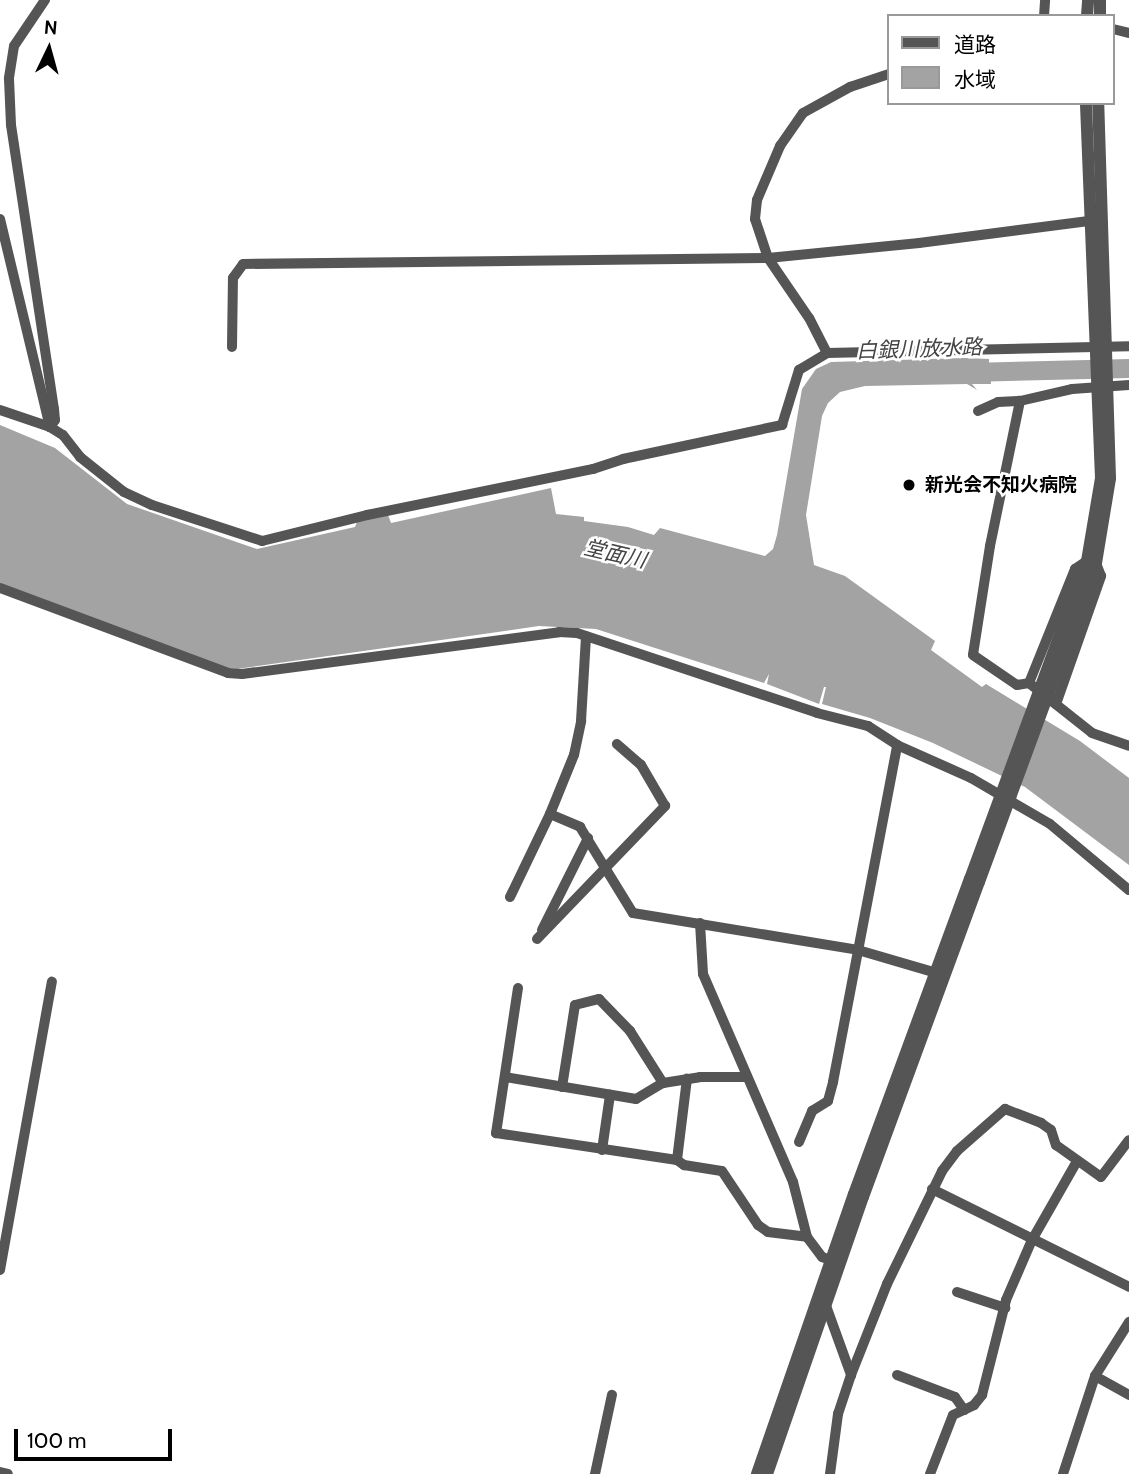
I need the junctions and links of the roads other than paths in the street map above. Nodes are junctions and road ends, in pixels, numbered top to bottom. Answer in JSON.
{"nodes":[{"id":1,"x":45,"y":0,"type":"edge"},
{"id":2,"x":888,"y":74,"type":"edge"},
{"id":3,"x":1086,"y":105,"type":"edge"},
{"id":4,"x":1098,"y":105,"type":"edge"},
{"id":5,"x":0,"y":219,"type":"edge"},
{"id":6,"x":1096,"y":220,"type":"junction"},
{"id":7,"x":768,"y":258,"type":"junction"},
{"id":8,"x":1129,"y":346,"type":"edge"},
{"id":9,"x":232,"y":347,"type":"dead end"},
{"id":10,"x":1102,"y":347,"type":"junction"},
{"id":11,"x":827,"y":353,"type":"junction"},
{"id":12,"x":1129,"y":385,"type":"edge"},
{"id":13,"x":1104,"y":386,"type":"junction"},
{"id":14,"x":1020,"y":401,"type":"junction"},
{"id":15,"x":0,"y":410,"type":"edge"},
{"id":16,"x":978,"y":411,"type":"dead end"},
{"id":17,"x":50,"y":427,"type":"junction"},
{"id":18,"x":1092,"y":562,"type":"junction"},
{"id":19,"x":0,"y":588,"type":"edge"},
{"id":20,"x":586,"y":636,"type":"junction"},
{"id":21,"x":1029,"y":683,"type":"junction"},
{"id":22,"x":1056,"y":705,"type":"junction"},
{"id":23,"x":617,"y":744,"type":"dead end"},
{"id":24,"x":897,"y":746,"type":"junction"},
{"id":25,"x":1129,"y":746,"type":"edge"},
{"id":26,"x":550,"y":814,"type":"junction"},
{"id":27,"x":588,"y":838,"type":"junction"},
{"id":28,"x":607,"y":867,"type":"junction"},
{"id":29,"x":1129,"y":890,"type":"edge"},
{"id":30,"x":510,"y":897,"type":"dead end"},
{"id":31,"x":700,"y":923,"type":"junction"},
{"id":32,"x":859,"y":950,"type":"junction"},
{"id":33,"x":940,"y":974,"type":"junction"},
{"id":34,"x":52,"y":982,"type":"dead end"},
{"id":35,"x":518,"y":988,"type":"dead end"},
{"id":36,"x":505,"y":1077,"type":"junction"},
{"id":37,"x":747,"y":1077,"type":"junction"},
{"id":38,"x":687,"y":1079,"type":"junction"},
{"id":39,"x":663,"y":1083,"type":"junction"},
{"id":40,"x":562,"y":1087,"type":"junction"},
{"id":41,"x":610,"y":1095,"type":"junction"},
{"id":42,"x":1129,"y":1140,"type":"edge"},
{"id":43,"x":799,"y":1142,"type":"dead end"},
{"id":44,"x":601,"y":1150,"type":"junction"},
{"id":45,"x":677,"y":1160,"type":"junction"},
{"id":46,"x":1077,"y":1161,"type":"junction"},
{"id":47,"x":932,"y":1189,"type":"junction"},
{"id":48,"x":807,"y":1237,"type":"junction"},
{"id":49,"x":1032,"y":1240,"type":"junction"},
{"id":50,"x":836,"y":1262,"type":"junction"},
{"id":51,"x":0,"y":1270,"type":"edge"},
{"id":52,"x":1129,"y":1287,"type":"edge"},
{"id":53,"x":957,"y":1292,"type":"dead end"},
{"id":54,"x":821,"y":1302,"type":"junction"},
{"id":55,"x":1005,"y":1307,"type":"junction"},
{"id":56,"x":1129,"y":1322,"type":"edge"},
{"id":57,"x":851,"y":1375,"type":"junction"},
{"id":58,"x":897,"y":1375,"type":"dead end"},
{"id":59,"x":1095,"y":1376,"type":"junction"},
{"id":60,"x":611,"y":1395,"type":"dead end"},
{"id":61,"x":1129,"y":1395,"type":"edge"},
{"id":62,"x":964,"y":1410,"type":"junction"},
{"id":63,"x":0,"y":1472,"type":"edge"},
{"id":64,"x":8,"y":1474,"type":"edge"},
{"id":65,"x":595,"y":1474,"type":"edge"},
{"id":66,"x":757,"y":1474,"type":"edge"},
{"id":67,"x":767,"y":1474,"type":"edge"},
{"id":68,"x":830,"y":1474,"type":"edge"},
{"id":69,"x":930,"y":1474,"type":"edge"},
{"id":70,"x":1063,"y":1474,"type":"edge"}],
"edges":[{"from":1,"to":17,"type":"street"},
{"from":2,"to":7,"type":"street"},
{"from":3,"to":6,"type":"street"},
{"from":4,"to":6,"type":"street"},
{"from":5,"to":17,"type":"street"},
{"from":6,"to":7,"type":"street"},
{"from":6,"to":10,"type":"street"},
{"from":7,"to":9,"type":"street"},
{"from":7,"to":11,"type":"street"},
{"from":8,"to":10,"type":"street"},
{"from":10,"to":11,"type":"street"},
{"from":10,"to":13,"type":"street"},
{"from":11,"to":17,"type":"street"},
{"from":12,"to":13,"type":"street"},
{"from":13,"to":14,"type":"street"},
{"from":13,"to":18,"type":"street"},
{"from":14,"to":16,"type":"street"},
{"from":14,"to":21,"type":"street"},
{"from":15,"to":17,"type":"street"},
{"from":18,"to":21,"type":"street"},
{"from":18,"to":22,"type":"street"},
{"from":18,"to":33,"type":"street","bridge":true},
{"from":19,"to":20,"type":"street"},
{"from":20,"to":24,"type":"street"},
{"from":20,"to":26,"type":"street"},
{"from":21,"to":22,"type":"street"},
{"from":22,"to":25,"type":"street"},
{"from":23,"to":28,"type":"street"},
{"from":24,"to":29,"type":"street"},
{"from":24,"to":32,"type":"street"},
{"from":26,"to":27,"type":"street"},
{"from":26,"to":30,"type":"street"},
{"from":27,"to":28,"type":"street"},
{"from":27,"to":28,"type":"street"},
{"from":28,"to":31,"type":"street"},
{"from":31,"to":32,"type":"street"},
{"from":31,"to":37,"type":"street"},
{"from":32,"to":33,"type":"street"},
{"from":32,"to":43,"type":"street"},
{"from":33,"to":50,"type":"street"},
{"from":34,"to":51,"type":"street"},
{"from":35,"to":36,"type":"street"},
{"from":36,"to":40,"type":"street"},
{"from":36,"to":44,"type":"street"},
{"from":37,"to":38,"type":"street"},
{"from":37,"to":48,"type":"street"},
{"from":38,"to":39,"type":"street"},
{"from":38,"to":45,"type":"street"},
{"from":39,"to":40,"type":"street"},
{"from":39,"to":41,"type":"street"},
{"from":40,"to":41,"type":"street"},
{"from":41,"to":44,"type":"street"},
{"from":42,"to":46,"type":"street"},
{"from":44,"to":45,"type":"street"},
{"from":45,"to":48,"type":"street"},
{"from":46,"to":47,"type":"street"},
{"from":46,"to":49,"type":"street"},
{"from":47,"to":49,"type":"street"},
{"from":47,"to":57,"type":"street"},
{"from":48,"to":50,"type":"street"},
{"from":49,"to":52,"type":"street"},
{"from":49,"to":55,"type":"street"},
{"from":50,"to":54,"type":"street"},
{"from":53,"to":55,"type":"street"},
{"from":54,"to":57,"type":"street"},
{"from":54,"to":66,"type":"street"},
{"from":54,"to":67,"type":"street"},
{"from":55,"to":62,"type":"street"},
{"from":56,"to":59,"type":"street"},
{"from":57,"to":68,"type":"street"},
{"from":58,"to":62,"type":"street"},
{"from":59,"to":61,"type":"street"},
{"from":59,"to":70,"type":"street"},
{"from":60,"to":65,"type":"street"},
{"from":62,"to":69,"type":"street"},
{"from":63,"to":64,"type":"street"}]}
